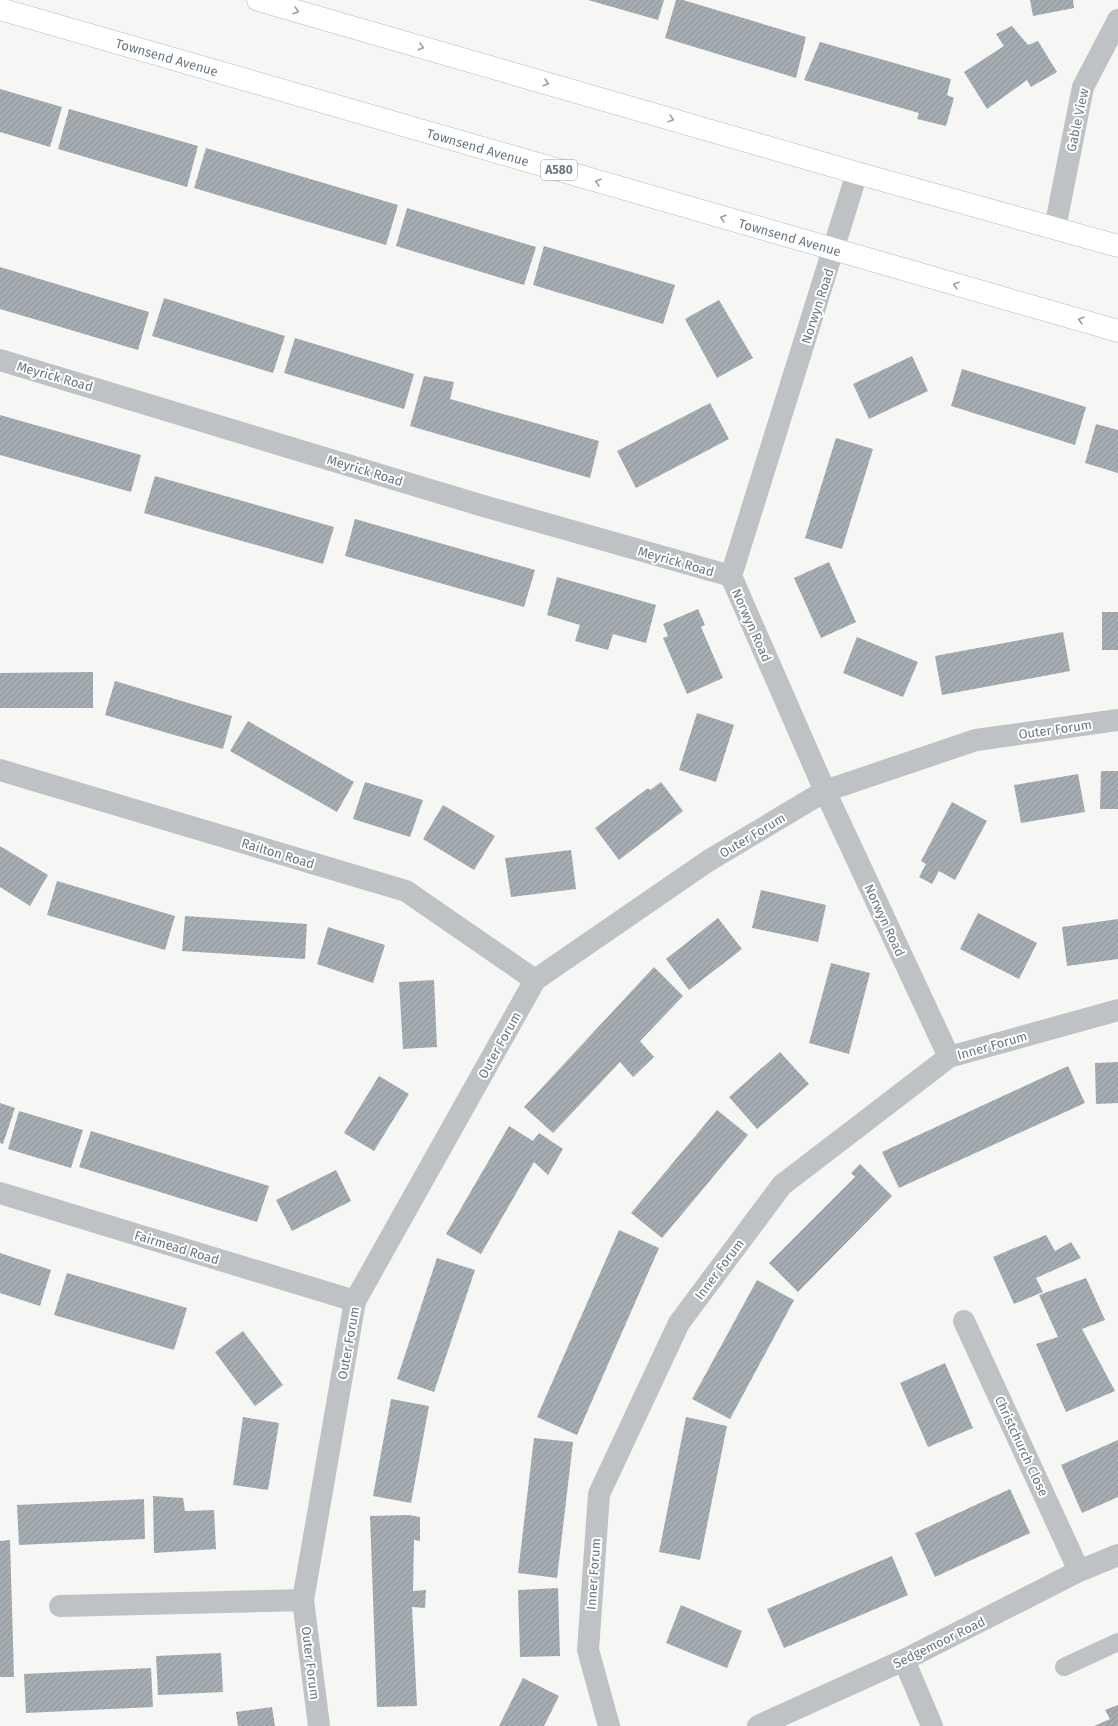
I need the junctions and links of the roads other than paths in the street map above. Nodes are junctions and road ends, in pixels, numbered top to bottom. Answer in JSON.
{"nodes":[{"id":1,"x":258,"y":0,"type":"edge"},
{"id":2,"x":0,"y":9,"type":"edge"},
{"id":3,"x":1118,"y":20,"type":"edge"},
{"id":4,"x":858,"y":173,"type":"junction"},
{"id":5,"x":1055,"y":228,"type":"junction"},
{"id":6,"x":1118,"y":246,"type":"edge"},
{"id":7,"x":835,"y":250,"type":"junction"},
{"id":8,"x":1118,"y":331,"type":"edge"},
{"id":9,"x":0,"y":360,"type":"edge"},
{"id":10,"x":731,"y":576,"type":"junction"},
{"id":11,"x":1118,"y":720,"type":"edge"},
{"id":12,"x":0,"y":770,"type":"edge"},
{"id":13,"x":825,"y":791,"type":"junction"},
{"id":14,"x":535,"y":980,"type":"junction"},
{"id":15,"x":1118,"y":1010,"type":"edge"},
{"id":16,"x":949,"y":1057,"type":"junction"},
{"id":17,"x":0,"y":1193,"type":"edge"},
{"id":18,"x":355,"y":1301,"type":"junction"},
{"id":19,"x":964,"y":1321,"type":"dead end"},
{"id":20,"x":1118,"y":1555,"type":"edge"},
{"id":21,"x":1080,"y":1571,"type":"junction"},
{"id":22,"x":304,"y":1600,"type":"junction"},
{"id":23,"x":60,"y":1606,"type":"dead end"},
{"id":24,"x":1118,"y":1642,"type":"edge"},
{"id":25,"x":904,"y":1660,"type":"junction"},
{"id":26,"x":1064,"y":1667,"type":"dead end"},
{"id":27,"x":319,"y":1726,"type":"edge"},
{"id":28,"x":609,"y":1726,"type":"edge"},
{"id":29,"x":758,"y":1726,"type":"edge"},
{"id":30,"x":932,"y":1726,"type":"edge"}],
"edges":[{"from":1,"to":4,"type":"main road","one_way":true},
{"from":7,"to":2,"type":"main road","name":"Townsend Avenue","number":"A580","one_way":true},
{"from":3,"to":5,"type":"street","name":"Gable View"},
{"from":4,"to":5,"type":"main road"},
{"from":4,"to":7,"type":"street","name":"Norwyn Road"},
{"from":5,"to":6,"type":"main road"},
{"from":8,"to":7,"type":"main road","name":"Townsend Avenue","number":"A580","one_way":true},
{"from":7,"to":10,"type":"street","name":"Norwyn Road"},
{"from":9,"to":10,"type":"street","name":"Meyrick Road"},
{"from":10,"to":13,"type":"street","name":"Norwyn Road"},
{"from":11,"to":13,"type":"street","name":"Outer Forum"},
{"from":12,"to":14,"type":"street","name":"Railton Road"},
{"from":13,"to":14,"type":"street","name":"Outer Forum"},
{"from":13,"to":16,"type":"street","name":"Norwyn Road"},
{"from":14,"to":18,"type":"street","name":"Outer Forum"},
{"from":15,"to":16,"type":"street","name":"Inner Forum"},
{"from":16,"to":28,"type":"street","name":"Inner Forum"},
{"from":17,"to":18,"type":"street","name":"Fairmead Road"},
{"from":18,"to":22,"type":"street","name":"Outer Forum"},
{"from":19,"to":21,"type":"street","name":"Christchurch Close"},
{"from":20,"to":21,"type":"street","name":"Sedgemoor Road"},
{"from":21,"to":25,"type":"street","name":"Sedgemoor Road"},
{"from":22,"to":23,"type":"street"},
{"from":22,"to":27,"type":"street","name":"Outer Forum"},
{"from":24,"to":26,"type":"lane"},
{"from":25,"to":29,"type":"street","name":"Sedgemoor Road"},
{"from":25,"to":30,"type":"street"}]}
